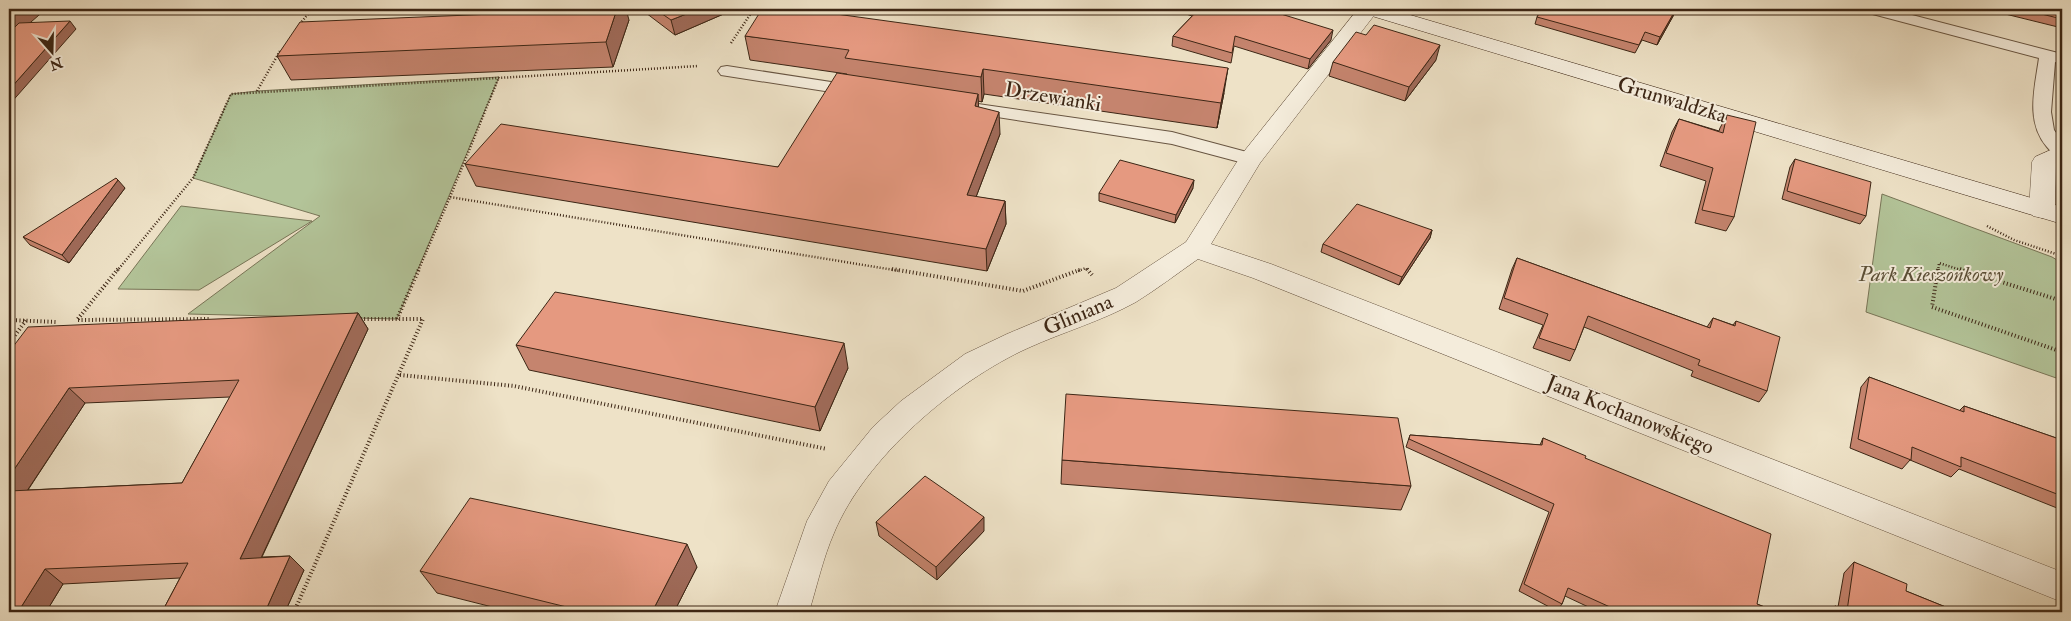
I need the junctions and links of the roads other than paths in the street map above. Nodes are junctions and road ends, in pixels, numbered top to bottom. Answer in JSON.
{"nodes":[{"id":1,"x":1369,"y":9,"type":"edge"},
{"id":2,"x":1871,"y":9,"type":"edge"},
{"id":3,"x":2055,"y":57,"type":"edge"},
{"id":4,"x":727,"y":71,"type":"dead end"},
{"id":5,"x":872,"y":93,"type":"edge"},
{"id":6,"x":950,"y":105,"type":"edge"},
{"id":7,"x":2062,"y":152,"type":"edge"},
{"id":8,"x":1251,"y":160,"type":"junction"},
{"id":9,"x":2052,"y":213,"type":"edge"},
{"id":10,"x":1195,"y":248,"type":"junction"},
{"id":11,"x":2062,"y":587,"type":"edge"},
{"id":12,"x":792,"y":612,"type":"edge"}],
"edges":[{"from":1,"to":8,"type":"street","name":"Gliniana"},
{"from":1,"to":9,"type":"street","name":"Grunwaldzka"},
{"from":2,"to":3,"type":"lane"},
{"from":3,"to":7,"type":"lane"},
{"from":4,"to":5,"type":"lane"},
{"from":6,"to":8,"type":"lane","name":"Drzewianki"},
{"from":7,"to":9,"type":"street"},
{"from":8,"to":10,"type":"street","name":"Gliniana"},
{"from":10,"to":11,"type":"street","name":"Jana Kochanowskiego"},
{"from":10,"to":12,"type":"street","name":"Gliniana"}]}
